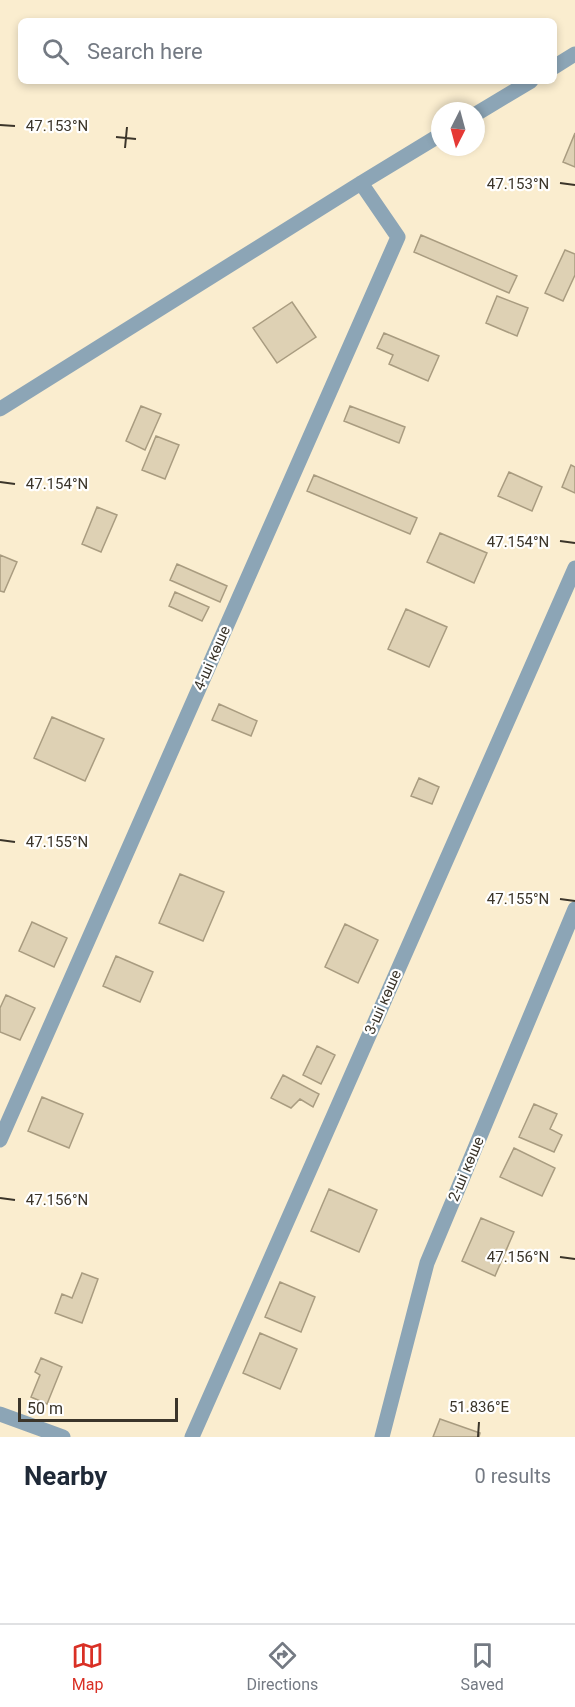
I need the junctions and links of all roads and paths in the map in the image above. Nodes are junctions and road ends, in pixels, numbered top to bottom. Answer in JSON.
{"nodes":[{"id":1,"x":575,"y":54,"type":"edge"},
{"id":2,"x":557,"y":65,"type":"edge"},
{"id":3,"x":526,"y":84,"type":"edge"},
{"id":4,"x":485,"y":109,"type":"edge"},
{"id":5,"x":431,"y":140,"type":"edge"},
{"id":6,"x":361,"y":183,"type":"junction"},
{"id":7,"x":0,"y":409,"type":"edge"},
{"id":8,"x":575,"y":568,"type":"edge"},
{"id":9,"x":575,"y":909,"type":"edge"},
{"id":10,"x":0,"y":1140,"type":"edge"},
{"id":11,"x":0,"y":1414,"type":"edge"},
{"id":12,"x":63,"y":1437,"type":"edge"},
{"id":13,"x":192,"y":1437,"type":"edge"},
{"id":14,"x":382,"y":1437,"type":"edge"}],
"edges":[{"from":1,"to":2,"type":"street"},
{"from":3,"to":4,"type":"street"},
{"from":5,"to":6,"type":"street"},
{"from":6,"to":7,"type":"street"},
{"from":6,"to":10,"type":"street","name":"4-шi көше"},
{"from":8,"to":13,"type":"street","name":"3-шi көше"},
{"from":9,"to":14,"type":"street","name":"2-ші көше"},
{"from":11,"to":12,"type":"street"}]}
